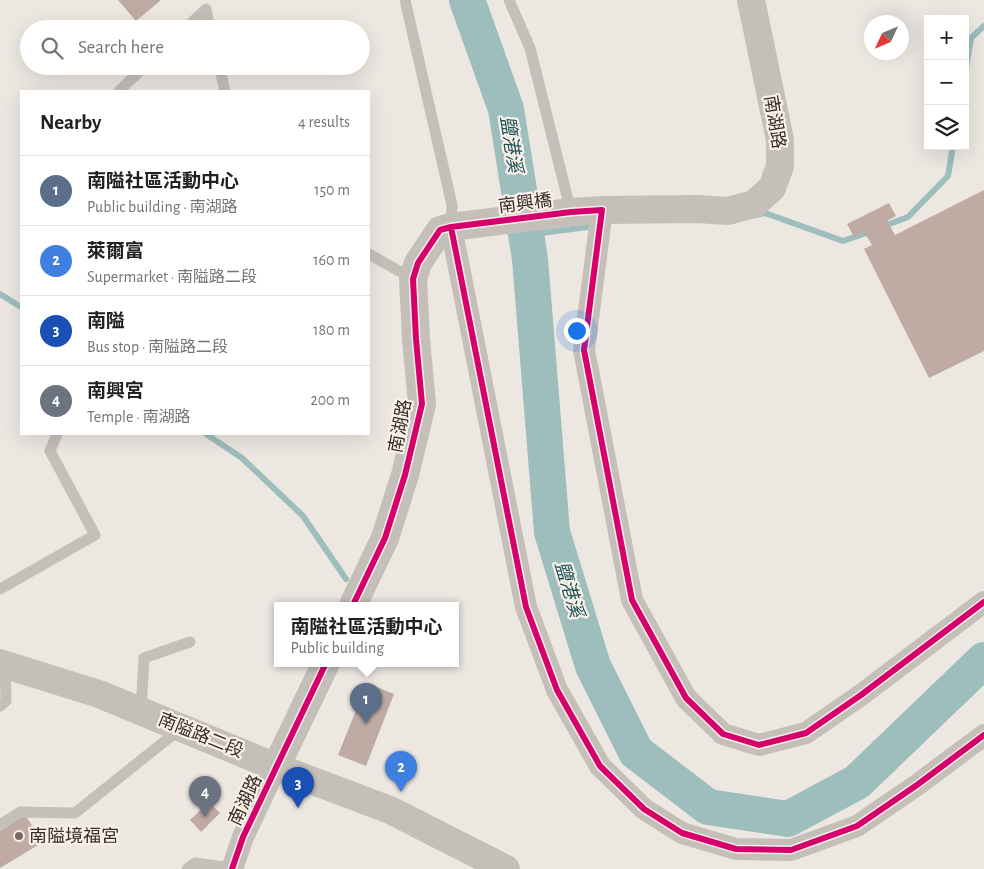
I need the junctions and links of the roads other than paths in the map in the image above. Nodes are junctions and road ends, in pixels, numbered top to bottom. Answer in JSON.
{"nodes":[{"id":1,"x":405,"y":0,"type":"edge"},
{"id":2,"x":510,"y":0,"type":"edge"},
{"id":3,"x":751,"y":0,"type":"edge"},
{"id":4,"x":194,"y":20,"type":"edge"},
{"id":5,"x":208,"y":20,"type":"edge"},
{"id":6,"x":136,"y":75,"type":"edge"},
{"id":7,"x":221,"y":75,"type":"edge"},
{"id":8,"x":120,"y":90,"type":"edge"},
{"id":9,"x":225,"y":90,"type":"edge"},
{"id":10,"x":602,"y":210,"type":"junction"},
{"id":11,"x":571,"y":212,"type":"junction"},
{"id":12,"x":451,"y":227,"type":"junction"},
{"id":13,"x":370,"y":255,"type":"edge"},
{"id":14,"x":413,"y":279,"type":"junction"},
{"id":15,"x":57,"y":435,"type":"edge"},
{"id":16,"x":0,"y":589,"type":"edge"},
{"id":17,"x":354,"y":602,"type":"edge"},
{"id":18,"x":984,"y":602,"type":"edge"},
{"id":19,"x":190,"y":642,"type":"dead end"},
{"id":20,"x":2,"y":664,"type":"edge"},
{"id":21,"x":324,"y":667,"type":"edge"},
{"id":22,"x":0,"y":706,"type":"edge"},
{"id":23,"x":141,"y":711,"type":"junction"},
{"id":24,"x":182,"y":727,"type":"junction"},
{"id":25,"x":984,"y":736,"type":"edge"},
{"id":26,"x":276,"y":767,"type":"junction"},
{"id":27,"x":0,"y":825,"type":"edge"},
{"id":28,"x":232,"y":868,"type":"edge"},
{"id":29,"x":187,"y":869,"type":"edge"},
{"id":30,"x":506,"y":869,"type":"edge"}],
"edges":[{"from":1,"to":12,"type":"lane"},
{"from":2,"to":11,"type":"lane"},
{"from":3,"to":10,"type":"street","name":"南湖路"},
{"from":4,"to":5,"type":"lane"},
{"from":6,"to":8,"type":"lane"},
{"from":7,"to":9,"type":"lane"},
{"from":10,"to":11,"type":"street","name":"南興橋"},
{"from":10,"to":18,"type":"street"},
{"from":11,"to":12,"type":"street","name":"南興橋"},
{"from":12,"to":14,"type":"street","name":"南湖路"},
{"from":12,"to":25,"type":"street"},
{"from":13,"to":14,"type":"lane"},
{"from":14,"to":17,"type":"street","name":"南湖路"},
{"from":15,"to":16,"type":"lane"},
{"from":19,"to":23,"type":"lane"},
{"from":20,"to":22,"type":"lane"},
{"from":20,"to":23,"type":"street","name":"南隘路二段"},
{"from":21,"to":26,"type":"street","name":"南湖路"},
{"from":23,"to":24,"type":"street","name":"南隘路二段"},
{"from":24,"to":26,"type":"street","name":"南隘路二段"},
{"from":24,"to":27,"type":"lane"},
{"from":26,"to":28,"type":"street","name":"南湖路"},
{"from":26,"to":30,"type":"street","name":"南隘路二段"},
{"from":28,"to":29,"type":"lane"}]}
